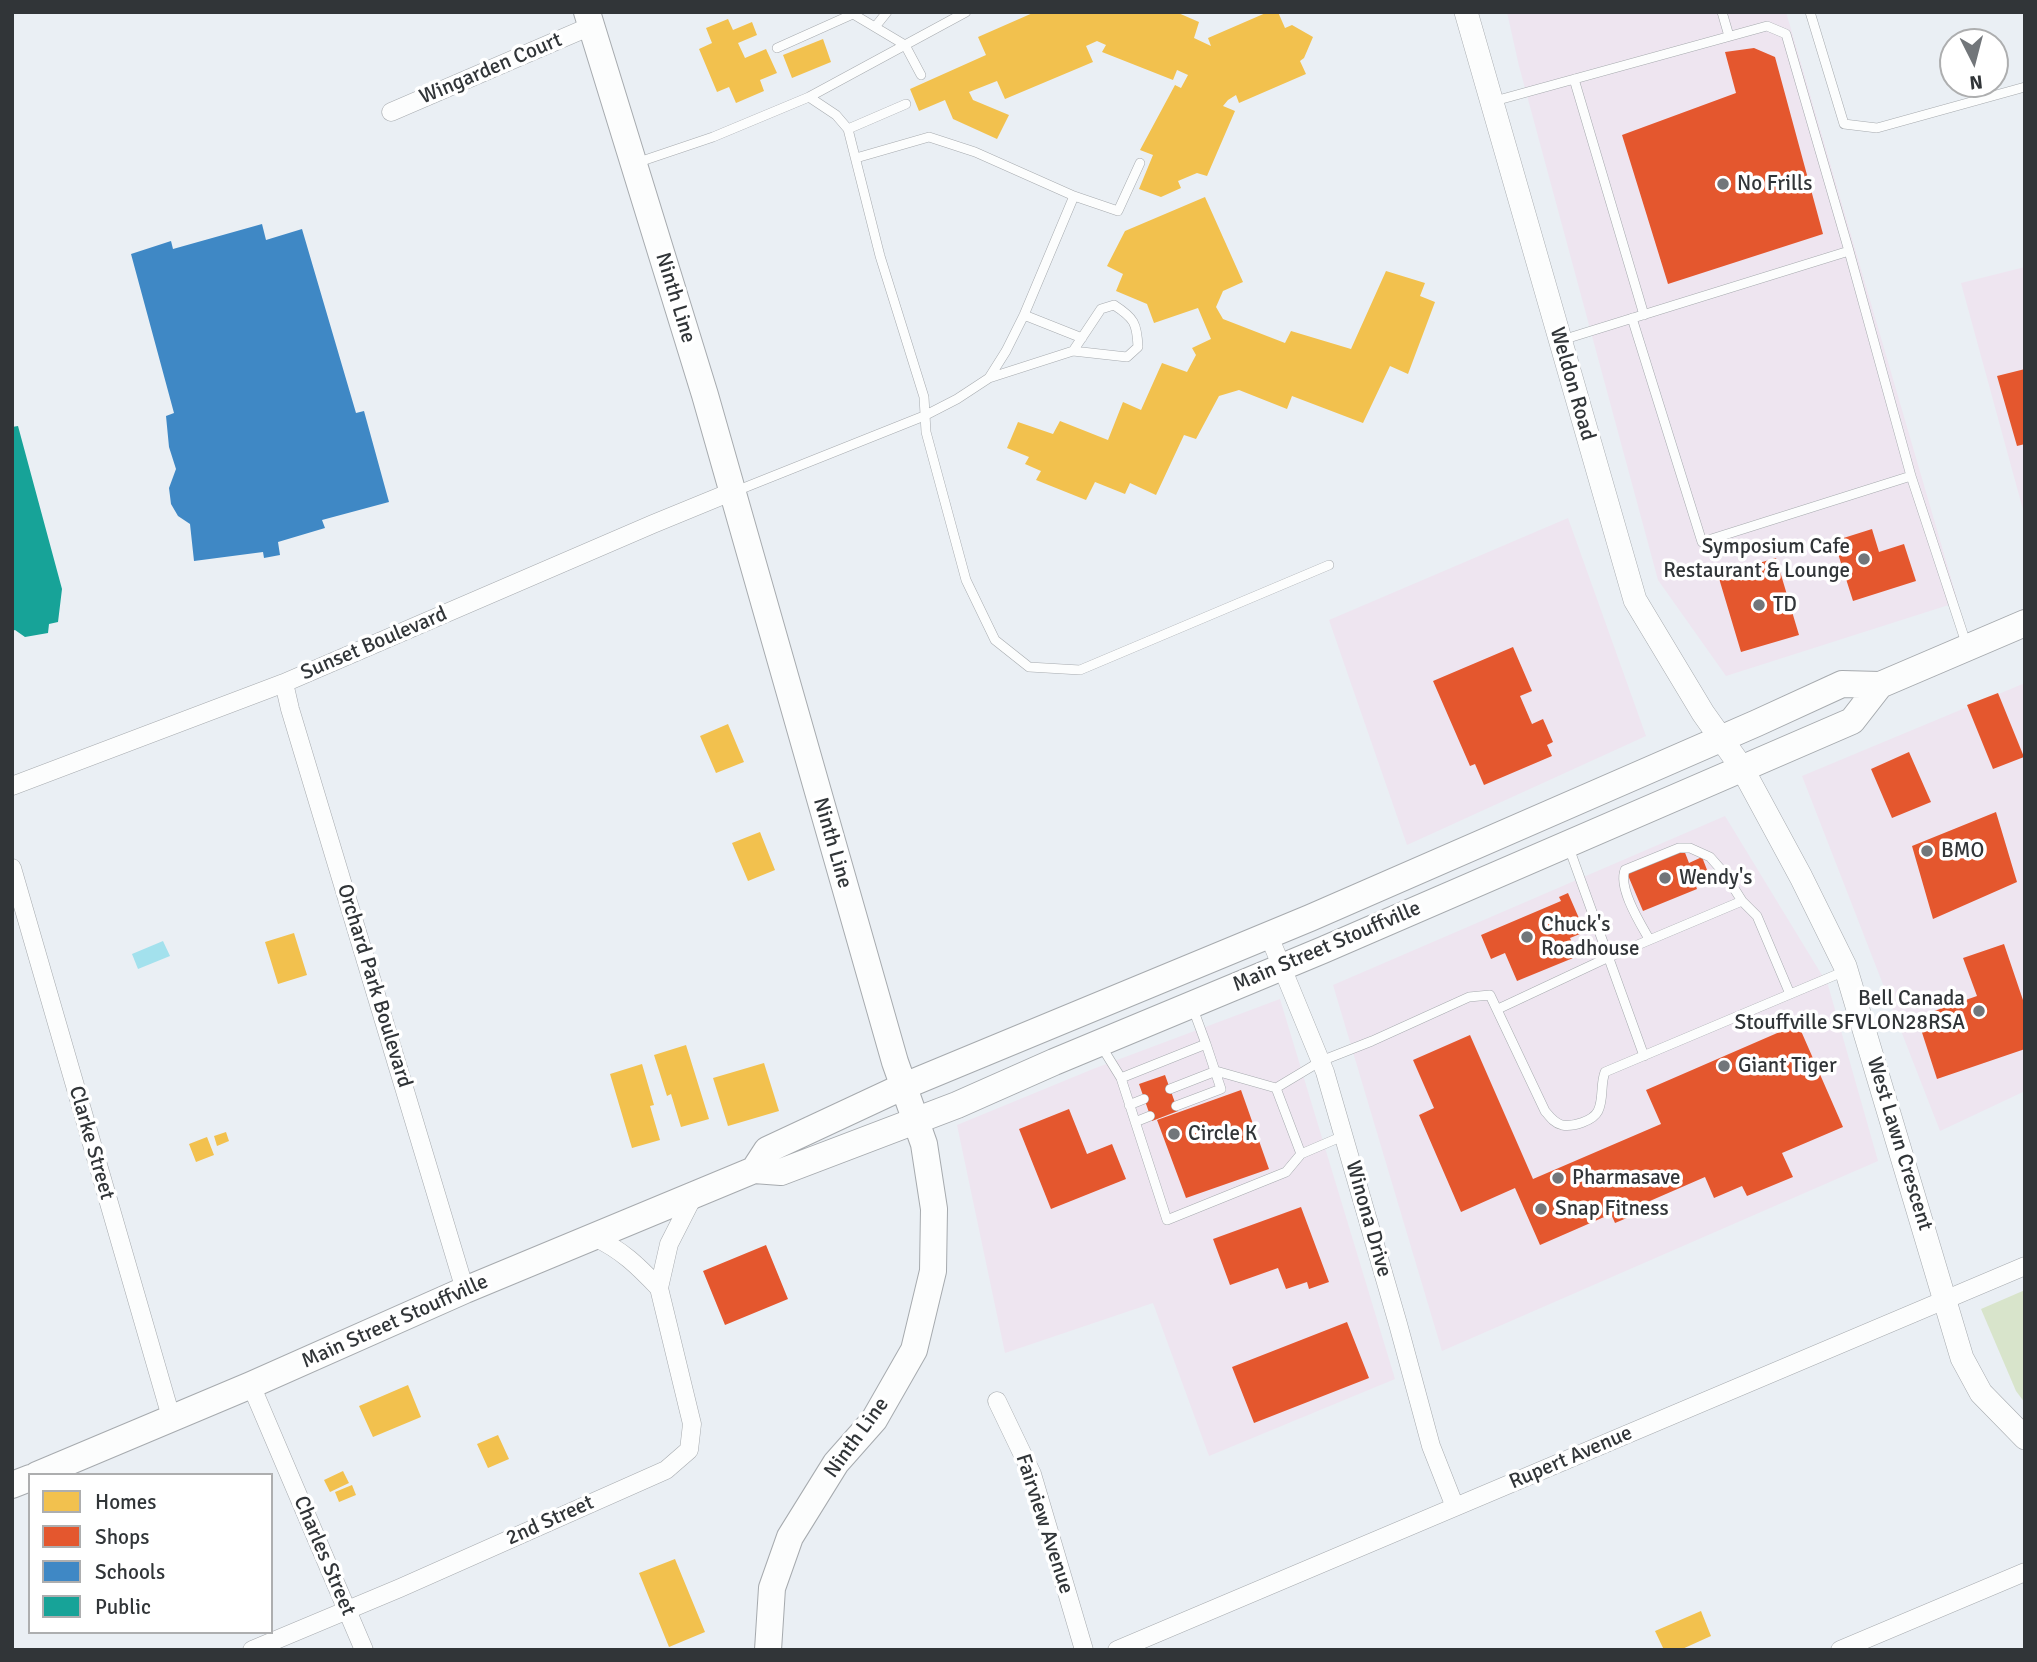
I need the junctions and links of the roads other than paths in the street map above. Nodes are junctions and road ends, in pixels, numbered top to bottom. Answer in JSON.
{"nodes":[{"id":1,"x":887,"y":12,"type":"edge"},
{"id":2,"x":1466,"y":12,"type":"edge"},
{"id":3,"x":1723,"y":12,"type":"edge"},
{"id":4,"x":1810,"y":12,"type":"edge"},
{"id":5,"x":960,"y":13,"type":"edge"},
{"id":6,"x":589,"y":19,"type":"edge"},
{"id":7,"x":875,"y":27,"type":"junction"},
{"id":8,"x":1729,"y":36,"type":"junction"},
{"id":9,"x":905,"y":45,"type":"junction"},
{"id":10,"x":777,"y":48,"type":"dead end"},
{"id":11,"x":921,"y":75,"type":"dead end"},
{"id":12,"x":1574,"y":79,"type":"junction"},
{"id":13,"x":2025,"y":87,"type":"edge"},
{"id":14,"x":809,"y":97,"type":"junction"},
{"id":15,"x":1491,"y":102,"type":"junction"},
{"id":16,"x":906,"y":104,"type":"dead end"},
{"id":17,"x":391,"y":112,"type":"dead end"},
{"id":18,"x":848,"y":129,"type":"junction"},
{"id":19,"x":856,"y":159,"type":"junction"},
{"id":20,"x":635,"y":163,"type":"junction"},
{"id":21,"x":1140,"y":163,"type":"dead end"},
{"id":22,"x":1074,"y":195,"type":"junction"},
{"id":23,"x":1849,"y":251,"type":"junction"},
{"id":24,"x":1024,"y":315,"type":"junction"},
{"id":25,"x":1644,"y":315,"type":"junction"},
{"id":26,"x":1632,"y":318,"type":"junction"},
{"id":27,"x":1082,"y":338,"type":"junction"},
{"id":28,"x":1560,"y":341,"type":"junction"},
{"id":29,"x":1073,"y":351,"type":"junction"},
{"id":30,"x":989,"y":378,"type":"junction"},
{"id":31,"x":924,"y":416,"type":"junction"},
{"id":32,"x":1911,"y":475,"type":"junction"},
{"id":33,"x":732,"y":492,"type":"junction"},
{"id":34,"x":1329,"y":565,"type":"dead end"},
{"id":35,"x":2025,"y":623,"type":"edge"},
{"id":36,"x":1968,"y":648,"type":"junction"},
{"id":37,"x":284,"y":683,"type":"junction"},
{"id":38,"x":1880,"y":685,"type":"junction"},
{"id":39,"x":1720,"y":738,"type":"junction"},
{"id":40,"x":1742,"y":768,"type":"junction"},
{"id":41,"x":12,"y":786,"type":"edge"},
{"id":42,"x":1567,"y":844,"type":"junction"},
{"id":43,"x":12,"y":868,"type":"edge"},
{"id":44,"x":1742,"y":901,"type":"junction"},
{"id":45,"x":1269,"y":936,"type":"junction"},
{"id":46,"x":1649,"y":939,"type":"junction"},
{"id":47,"x":1609,"y":957,"type":"junction"},
{"id":48,"x":1281,"y":966,"type":"junction"},
{"id":49,"x":1847,"y":970,"type":"junction"},
{"id":50,"x":1790,"y":994,"type":"junction"},
{"id":51,"x":1192,"y":1004,"type":"junction"},
{"id":52,"x":1497,"y":1009,"type":"junction"},
{"id":53,"x":1099,"y":1043,"type":"junction"},
{"id":54,"x":1206,"y":1044,"type":"junction"},
{"id":55,"x":1644,"y":1056,"type":"junction"},
{"id":56,"x":1321,"y":1061,"type":"junction"},
{"id":57,"x":1216,"y":1071,"type":"junction"},
{"id":58,"x":1121,"y":1078,"type":"junction"},
{"id":59,"x":902,"y":1087,"type":"junction"},
{"id":60,"x":1276,"y":1088,"type":"junction"},
{"id":61,"x":1170,"y":1089,"type":"dead end"},
{"id":62,"x":1144,"y":1098,"type":"dead end"},
{"id":63,"x":1129,"y":1105,"type":"junction"},
{"id":64,"x":1176,"y":1106,"type":"dead end"},
{"id":65,"x":1150,"y":1116,"type":"dead end"},
{"id":66,"x":915,"y":1122,"type":"junction"},
{"id":67,"x":1135,"y":1122,"type":"junction"},
{"id":68,"x":1343,"y":1136,"type":"junction"},
{"id":69,"x":1301,"y":1154,"type":"junction"},
{"id":70,"x":754,"y":1170,"type":"junction"},
{"id":71,"x":694,"y":1195,"type":"junction"},
{"id":72,"x":594,"y":1237,"type":"junction"},
{"id":73,"x":2025,"y":1266,"type":"edge"},
{"id":74,"x":659,"y":1288,"type":"junction"},
{"id":75,"x":465,"y":1290,"type":"junction"},
{"id":76,"x":1945,"y":1300,"type":"junction"},
{"id":77,"x":251,"y":1385,"type":"junction"},
{"id":78,"x":997,"y":1401,"type":"dead end"},
{"id":79,"x":171,"y":1418,"type":"junction"},
{"id":80,"x":2025,"y":1438,"type":"edge"},
{"id":81,"x":42,"y":1473,"type":"edge"},
{"id":82,"x":1455,"y":1507,"type":"junction"},
{"id":83,"x":2025,"y":1572,"type":"edge"},
{"id":84,"x":347,"y":1611,"type":"junction"},
{"id":85,"x":252,"y":1650,"type":"edge"},
{"id":86,"x":364,"y":1650,"type":"edge"},
{"id":87,"x":768,"y":1650,"type":"edge"},
{"id":88,"x":1084,"y":1650,"type":"edge"},
{"id":89,"x":1118,"y":1650,"type":"edge"},
{"id":90,"x":1840,"y":1650,"type":"edge"}],
"edges":[{"from":1,"to":7,"type":"lane"},
{"from":2,"to":15,"type":"street","name":"Weldon Road"},
{"from":3,"to":8,"type":"lane"},
{"from":4,"to":13,"type":"lane"},
{"from":5,"to":9,"type":"lane"},
{"from":6,"to":17,"type":"street","name":"Wingarden Court"},
{"from":6,"to":20,"type":"main road","name":"Ninth Line"},
{"from":7,"to":9,"type":"lane"},
{"from":7,"to":10,"type":"lane"},
{"from":8,"to":12,"type":"lane"},
{"from":8,"to":23,"type":"lane"},
{"from":9,"to":11,"type":"lane"},
{"from":9,"to":14,"type":"lane"},
{"from":12,"to":15,"type":"lane"},
{"from":12,"to":25,"type":"lane"},
{"from":14,"to":18,"type":"lane"},
{"from":14,"to":20,"type":"lane"},
{"from":15,"to":28,"type":"street","name":"Weldon Road"},
{"from":16,"to":18,"type":"lane"},
{"from":18,"to":19,"type":"lane"},
{"from":19,"to":22,"type":"lane"},
{"from":19,"to":31,"type":"lane"},
{"from":20,"to":33,"type":"main road","name":"Ninth Line"},
{"from":21,"to":22,"type":"lane"},
{"from":22,"to":24,"type":"lane"},
{"from":23,"to":25,"type":"lane"},
{"from":23,"to":32,"type":"lane"},
{"from":24,"to":27,"type":"lane"},
{"from":24,"to":30,"type":"lane"},
{"from":25,"to":26,"type":"lane"},
{"from":26,"to":28,"type":"lane"},
{"from":26,"to":32,"type":"lane"},
{"from":27,"to":29,"type":"lane"},
{"from":27,"to":29,"type":"lane"},
{"from":28,"to":39,"type":"street","name":"Weldon Road"},
{"from":29,"to":30,"type":"lane"},
{"from":30,"to":31,"type":"lane"},
{"from":31,"to":33,"type":"lane"},
{"from":31,"to":34,"type":"lane"},
{"from":32,"to":36,"type":"lane"},
{"from":33,"to":37,"type":"street","name":"Sunset Boulevard"},
{"from":33,"to":59,"type":"main road","name":"Ninth Line"},
{"from":35,"to":36,"type":"main road","name":"Main Street Stouffville"},
{"from":36,"to":38,"type":"main road","name":"Main Street Stouffville"},
{"from":37,"to":41,"type":"street","name":"Sunset Boulevard"},
{"from":37,"to":75,"type":"street","name":"Orchard Park Boulevard"},
{"from":38,"to":39,"type":"main road","name":"Main Street Stouffville"},
{"from":38,"to":40,"type":"main road","name":"Main Street Stouffville"},
{"from":39,"to":40,"type":"street","name":"Weldon Road"},
{"from":39,"to":45,"type":"main road","name":"Main Street Stouffville"},
{"from":40,"to":42,"type":"main road","name":"Main Street Stouffville"},
{"from":40,"to":49,"type":"street","name":"West Lawn Crescent"},
{"from":42,"to":47,"type":"lane"},
{"from":42,"to":48,"type":"main road","name":"Main Street Stouffville"},
{"from":43,"to":79,"type":"street","name":"Clarke Street"},
{"from":44,"to":46,"type":"lane"},
{"from":44,"to":46,"type":"lane"},
{"from":44,"to":50,"type":"lane"},
{"from":45,"to":48,"type":"street","name":"Winona Drive"},
{"from":45,"to":59,"type":"main road","name":"Main Street Stouffville"},
{"from":46,"to":47,"type":"lane"},
{"from":47,"to":52,"type":"lane"},
{"from":47,"to":55,"type":"lane"},
{"from":48,"to":51,"type":"main road","name":"Main Street Stouffville"},
{"from":48,"to":56,"type":"street","name":"Winona Drive"},
{"from":49,"to":50,"type":"lane"},
{"from":49,"to":76,"type":"street","name":"West Lawn Crescent"},
{"from":50,"to":55,"type":"lane"},
{"from":51,"to":53,"type":"main road","name":"Main Street Stouffville"},
{"from":51,"to":54,"type":"lane"},
{"from":52,"to":55,"type":"lane"},
{"from":52,"to":56,"type":"lane"},
{"from":53,"to":58,"type":"lane"},
{"from":53,"to":66,"type":"main road","name":"Main Street Stouffville"},
{"from":54,"to":57,"type":"lane"},
{"from":54,"to":58,"type":"lane"},
{"from":56,"to":60,"type":"lane"},
{"from":56,"to":68,"type":"street","name":"Winona Drive"},
{"from":57,"to":60,"type":"lane"},
{"from":57,"to":61,"type":"lane"},
{"from":57,"to":64,"type":"lane"},
{"from":58,"to":63,"type":"lane"},
{"from":59,"to":66,"type":"main road","name":"Ninth Line"},
{"from":59,"to":70,"type":"main road","name":"Main Street Stouffville"},
{"from":60,"to":69,"type":"lane"},
{"from":62,"to":63,"type":"lane"},
{"from":63,"to":67,"type":"lane"},
{"from":65,"to":67,"type":"lane"},
{"from":66,"to":70,"type":"main road","name":"Main Street Stouffville"},
{"from":66,"to":87,"type":"main road","name":"Ninth Line"},
{"from":67,"to":69,"type":"lane"},
{"from":68,"to":69,"type":"lane"},
{"from":68,"to":82,"type":"street","name":"Winona Drive"},
{"from":70,"to":71,"type":"main road","name":"Main Street Stouffville"},
{"from":71,"to":72,"type":"main road","name":"Main Street Stouffville"},
{"from":71,"to":74,"type":"street","name":"2nd Street"},
{"from":72,"to":74,"type":"street"},
{"from":72,"to":75,"type":"main road","name":"Main Street Stouffville"},
{"from":73,"to":76,"type":"street","name":"Rupert Avenue"},
{"from":74,"to":84,"type":"street","name":"2nd Street"},
{"from":75,"to":77,"type":"main road","name":"Main Street Stouffville"},
{"from":76,"to":80,"type":"street","name":"West Lawn Crescent"},
{"from":76,"to":82,"type":"street","name":"Rupert Avenue"},
{"from":77,"to":79,"type":"main road","name":"Main Street Stouffville"},
{"from":77,"to":84,"type":"street","name":"Charles Street"},
{"from":78,"to":88,"type":"street","name":"Fairview Avenue"},
{"from":79,"to":81,"type":"main road","name":"Main Street Stouffville"},
{"from":82,"to":89,"type":"street","name":"Rupert Avenue"},
{"from":83,"to":90,"type":"street"},
{"from":84,"to":85,"type":"street","name":"2nd Street"},
{"from":84,"to":86,"type":"street","name":"Charles Street"}]}
